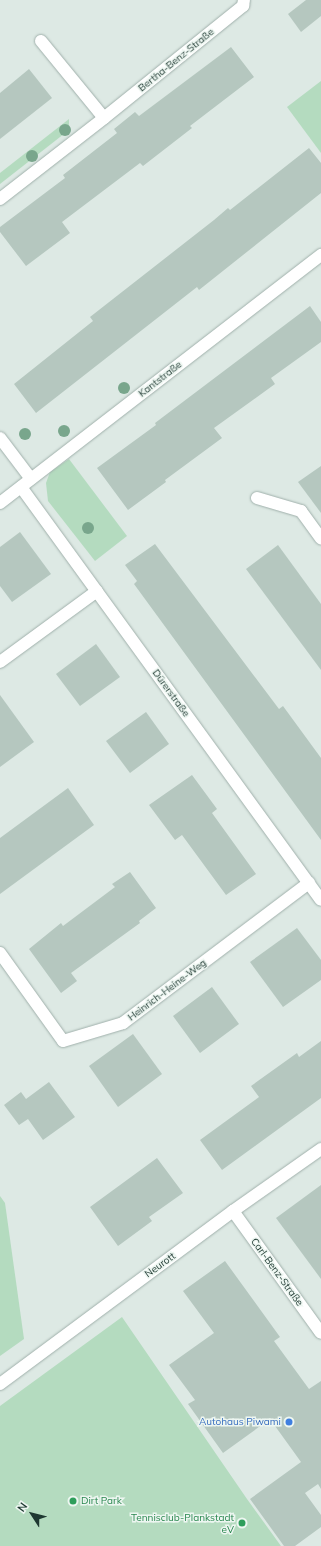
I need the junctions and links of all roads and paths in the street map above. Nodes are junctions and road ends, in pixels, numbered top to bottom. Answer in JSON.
{"nodes":[{"id":1,"x":244,"y":0,"type":"edge"},
{"id":2,"x":41,"y":41,"type":"dead end"},
{"id":3,"x":104,"y":118,"type":"junction"},
{"id":4,"x":0,"y":199,"type":"edge"},
{"id":5,"x":321,"y":255,"type":"edge"},
{"id":6,"x":0,"y":438,"type":"edge"},
{"id":7,"x":31,"y":479,"type":"junction"},
{"id":8,"x":21,"y":487,"type":"junction"},
{"id":9,"x":257,"y":498,"type":"dead end"},
{"id":10,"x":0,"y":503,"type":"edge"},
{"id":11,"x":321,"y":539,"type":"edge"},
{"id":12,"x":97,"y":591,"type":"junction"},
{"id":13,"x":0,"y":662,"type":"edge"},
{"id":14,"x":309,"y":883,"type":"junction"},
{"id":15,"x":321,"y":900,"type":"edge"},
{"id":16,"x":0,"y":952,"type":"edge"},
{"id":17,"x":321,"y":1149,"type":"edge"},
{"id":18,"x":233,"y":1211,"type":"junction"},
{"id":19,"x":321,"y":1333,"type":"edge"},
{"id":20,"x":0,"y":1384,"type":"edge"}],
"edges":[{"from":1,"to":3,"type":"street","name":"Bertha-Benz-Straße"},
{"from":2,"to":3,"type":"street"},
{"from":3,"to":4,"type":"street","name":"Bertha-Benz-Straße"},
{"from":5,"to":7,"type":"street","name":"Kantstraße"},
{"from":6,"to":7,"type":"street"},
{"from":7,"to":8,"type":"street","name":"Kantstraße"},
{"from":8,"to":10,"type":"street","name":"Kantstraße"},
{"from":8,"to":12,"type":"street","name":"Dürerstraße"},
{"from":9,"to":11,"type":"street"},
{"from":12,"to":13,"type":"street"},
{"from":12,"to":14,"type":"street","name":"Dürerstraße"},
{"from":14,"to":15,"type":"street","name":"Dürerstraße"},
{"from":14,"to":16,"type":"street","name":"Heinrich-Heine-Weg"},
{"from":17,"to":18,"type":"street","name":"Neurott"},
{"from":18,"to":19,"type":"street","name":"Carl-Benz-Straße"},
{"from":18,"to":20,"type":"street","name":"Neurott"}]}
